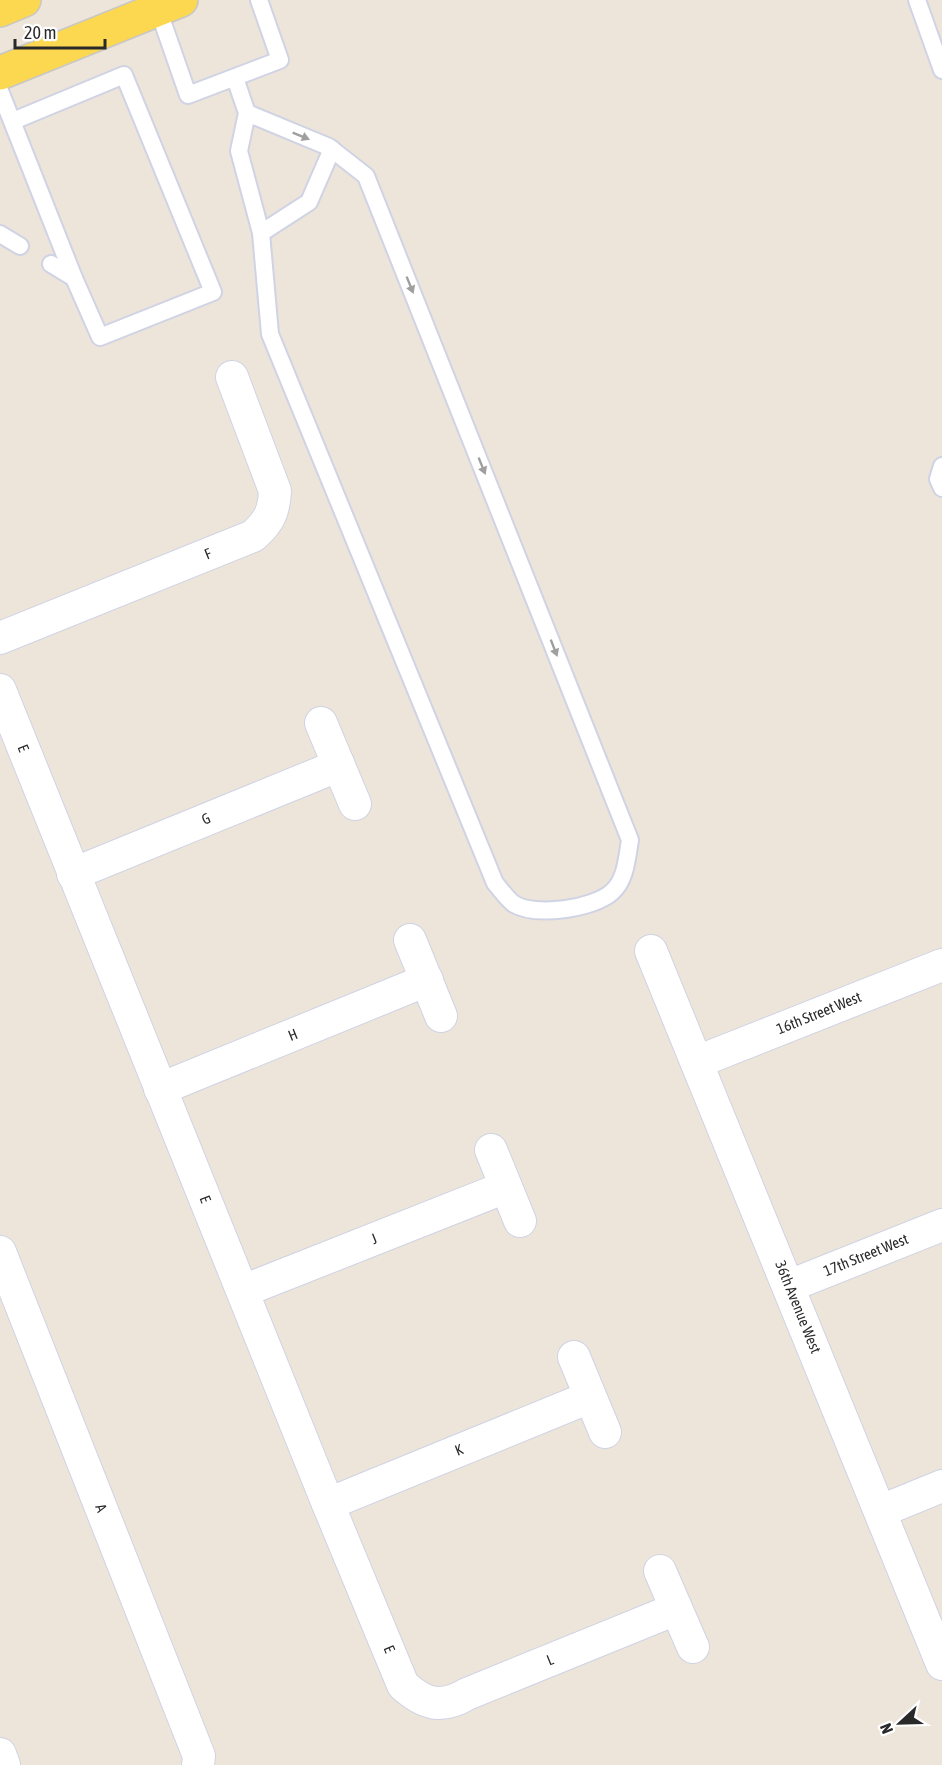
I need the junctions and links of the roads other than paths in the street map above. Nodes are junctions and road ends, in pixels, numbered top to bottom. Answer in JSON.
{"nodes":[{"id":1,"x":24,"y":0,"type":"edge"},
{"id":2,"x":259,"y":0,"type":"edge"},
{"id":3,"x":918,"y":0,"type":"edge"},
{"id":4,"x":169,"y":5,"type":"edge"},
{"id":5,"x":0,"y":10,"type":"edge"},
{"id":6,"x":942,"y":70,"type":"edge"},
{"id":7,"x":0,"y":73,"type":"edge"},
{"id":8,"x":235,"y":78,"type":"junction"},
{"id":9,"x":0,"y":91,"type":"edge"},
{"id":10,"x":247,"y":113,"type":"junction"},
{"id":11,"x":13,"y":121,"type":"junction"},
{"id":12,"x":332,"y":149,"type":"junction"},
{"id":13,"x":261,"y":233,"type":"junction"},
{"id":14,"x":0,"y":234,"type":"edge"},
{"id":15,"x":20,"y":246,"type":"dead end"},
{"id":16,"x":51,"y":264,"type":"dead end"},
{"id":17,"x":74,"y":278,"type":"junction"},
{"id":18,"x":232,"y":377,"type":"dead end"},
{"id":19,"x":942,"y":466,"type":"edge"},
{"id":20,"x":942,"y":488,"type":"edge"},
{"id":21,"x":0,"y":638,"type":"edge"},
{"id":22,"x":0,"y":690,"type":"edge"},
{"id":23,"x":321,"y":723,"type":"dead end"},
{"id":24,"x":338,"y":763,"type":"junction"},
{"id":25,"x":355,"y":804,"type":"dead end"},
{"id":26,"x":73,"y":873,"type":"junction"},
{"id":27,"x":410,"y":940,"type":"dead end"},
{"id":28,"x":651,"y":951,"type":"dead end"},
{"id":29,"x":942,"y":965,"type":"edge"},
{"id":30,"x":427,"y":980,"type":"junction"},
{"id":31,"x":441,"y":1016,"type":"dead end"},
{"id":32,"x":697,"y":1062,"type":"junction"},
{"id":33,"x":160,"y":1089,"type":"junction"},
{"id":34,"x":491,"y":1150,"type":"dead end"},
{"id":35,"x":506,"y":1187,"type":"junction"},
{"id":36,"x":520,"y":1221,"type":"dead end"},
{"id":37,"x":942,"y":1225,"type":"edge"},
{"id":38,"x":0,"y":1252,"type":"edge"},
{"id":39,"x":789,"y":1286,"type":"junction"},
{"id":40,"x":243,"y":1291,"type":"junction"},
{"id":41,"x":574,"y":1357,"type":"dead end"},
{"id":42,"x":590,"y":1397,"type":"junction"},
{"id":43,"x":605,"y":1432,"type":"dead end"},
{"id":44,"x":942,"y":1486,"type":"edge"},
{"id":45,"x":328,"y":1504,"type":"junction"},
{"id":46,"x":881,"y":1511,"type":"junction"},
{"id":47,"x":660,"y":1571,"type":"dead end"},
{"id":48,"x":676,"y":1609,"type":"junction"},
{"id":49,"x":693,"y":1647,"type":"dead end"},
{"id":50,"x":942,"y":1664,"type":"edge"},
{"id":51,"x":422,"y":1700,"type":"joint"},
{"id":52,"x":0,"y":1754,"type":"edge"},
{"id":53,"x":4,"y":1765,"type":"edge"},
{"id":54,"x":198,"y":1765,"type":"edge"}],
"edges":[{"from":1,"to":5,"type":"main road"},
{"from":2,"to":8,"type":"lane"},
{"from":3,"to":6,"type":"lane"},
{"from":4,"to":7,"type":"main road"},
{"from":4,"to":8,"type":"lane"},
{"from":8,"to":10,"type":"lane"},
{"from":9,"to":11,"type":"lane"},
{"from":10,"to":12,"type":"lane","one_way":true},
{"from":10,"to":13,"type":"lane"},
{"from":11,"to":17,"type":"lane"},
{"from":11,"to":17,"type":"lane"},
{"from":12,"to":13,"type":"lane"},
{"from":12,"to":13,"type":"lane","one_way":true},
{"from":14,"to":15,"type":"lane"},
{"from":16,"to":17,"type":"lane"},
{"from":18,"to":21,"type":"street","name":"F"},
{"from":19,"to":20,"type":"lane"},
{"from":22,"to":26,"type":"street","name":"E"},
{"from":23,"to":24,"type":"street"},
{"from":24,"to":25,"type":"street"},
{"from":24,"to":26,"type":"street","name":"G"},
{"from":26,"to":33,"type":"street","name":"E"},
{"from":27,"to":30,"type":"street"},
{"from":28,"to":32,"type":"street","name":"36th Avenue West"},
{"from":29,"to":32,"type":"street","name":"16th Street West"},
{"from":30,"to":31,"type":"street"},
{"from":30,"to":33,"type":"street","name":"H"},
{"from":32,"to":39,"type":"street","name":"36th Avenue West"},
{"from":33,"to":40,"type":"street","name":"E"},
{"from":34,"to":35,"type":"street"},
{"from":35,"to":36,"type":"street"},
{"from":35,"to":40,"type":"street","name":"J"},
{"from":37,"to":39,"type":"street","name":"17th Street West"},
{"from":38,"to":54,"type":"street","name":"A"},
{"from":39,"to":46,"type":"street","name":"36th Avenue West"},
{"from":40,"to":45,"type":"street","name":"E"},
{"from":41,"to":42,"type":"street"},
{"from":42,"to":43,"type":"street"},
{"from":42,"to":45,"type":"street","name":"K"},
{"from":44,"to":46,"type":"street"},
{"from":45,"to":51,"type":"street","name":"E"},
{"from":46,"to":50,"type":"street","name":"36th Avenue West"},
{"from":47,"to":48,"type":"street"},
{"from":48,"to":49,"type":"street"},
{"from":48,"to":51,"type":"street","name":"L"},
{"from":52,"to":53,"type":"street"}]}
